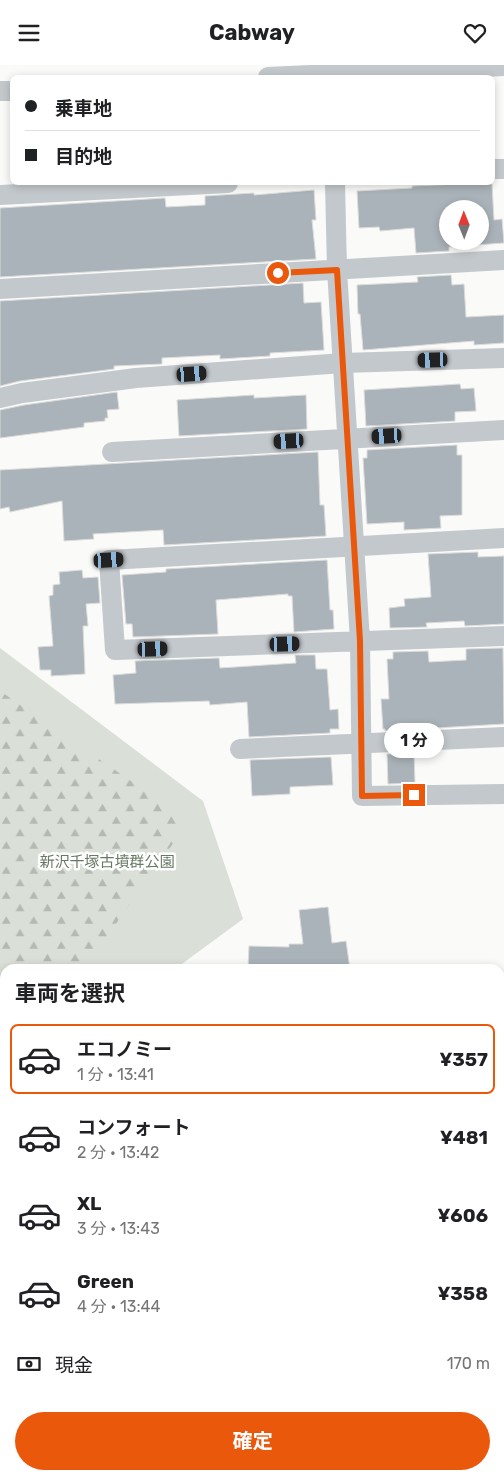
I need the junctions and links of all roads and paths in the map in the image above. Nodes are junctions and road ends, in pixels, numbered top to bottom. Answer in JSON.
{"nodes":[{"id":1,"x":504,"y":66,"type":"edge"},
{"id":2,"x":328,"y":72,"type":"edge"},
{"id":3,"x":292,"y":75,"type":"edge"},
{"id":4,"x":190,"y":185,"type":"edge"},
{"id":5,"x":335,"y":185,"type":"edge"},
{"id":6,"x":0,"y":195,"type":"edge"},
{"id":7,"x":504,"y":260,"type":"edge"},
{"id":8,"x":337,"y":270,"type":"junction"},
{"id":9,"x":0,"y":289,"type":"edge"},
{"id":10,"x":504,"y":358,"type":"edge"},
{"id":11,"x":343,"y":363,"type":"junction"},
{"id":12,"x":0,"y":398,"type":"edge"},
{"id":13,"x":504,"y":430,"type":"edge"},
{"id":14,"x":348,"y":437,"type":"junction"},
{"id":15,"x":112,"y":451,"type":"dead end"},
{"id":16,"x":504,"y":538,"type":"edge"},
{"id":17,"x":354,"y":547,"type":"junction"},
{"id":18,"x":504,"y":636,"type":"edge"},
{"id":19,"x":360,"y":641,"type":"junction"},
{"id":20,"x":504,"y":737,"type":"edge"},
{"id":21,"x":362,"y":742,"type":"junction"},
{"id":22,"x":240,"y":749,"type":"dead end"},
{"id":23,"x":504,"y":794,"type":"edge"}],
"edges":[{"from":1,"to":2,"type":"street"},
{"from":2,"to":3,"type":"street"},
{"from":4,"to":6,"type":"street"},
{"from":5,"to":8,"type":"street"},
{"from":7,"to":8,"type":"street"},
{"from":8,"to":9,"type":"street"},
{"from":8,"to":11,"type":"street"},
{"from":10,"to":11,"type":"street"},
{"from":11,"to":12,"type":"street"},
{"from":11,"to":14,"type":"street"},
{"from":13,"to":14,"type":"street"},
{"from":14,"to":15,"type":"street"},
{"from":14,"to":17,"type":"street"},
{"from":16,"to":17,"type":"street"},
{"from":17,"to":19,"type":"street"},
{"from":17,"to":19,"type":"street"},
{"from":18,"to":19,"type":"street"},
{"from":19,"to":21,"type":"street"},
{"from":20,"to":21,"type":"street"},
{"from":21,"to":22,"type":"street"},
{"from":21,"to":23,"type":"street"}]}
